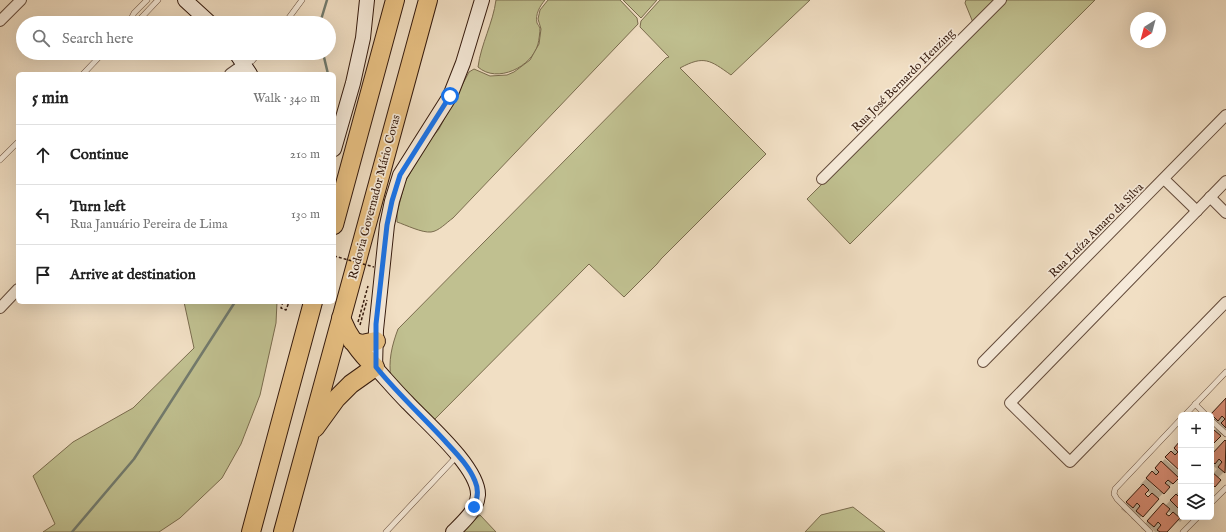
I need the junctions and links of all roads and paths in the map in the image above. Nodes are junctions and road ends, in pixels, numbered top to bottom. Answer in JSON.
{"nodes":[{"id":1,"x":21,"y":0,"type":"edge"},
{"id":2,"x":147,"y":0,"type":"edge"},
{"id":3,"x":158,"y":0,"type":"edge"},
{"id":4,"x":185,"y":0,"type":"edge"},
{"id":5,"x":302,"y":0,"type":"edge"},
{"id":6,"x":367,"y":0,"type":"edge"},
{"id":7,"x":395,"y":0,"type":"edge"},
{"id":8,"x":428,"y":0,"type":"edge"},
{"id":9,"x":482,"y":0,"type":"edge"},
{"id":10,"x":1001,"y":0,"type":"edge"},
{"id":11,"x":132,"y":16,"type":"edge"},
{"id":12,"x":143,"y":16,"type":"edge"},
{"id":13,"x":202,"y":16,"type":"edge"},
{"id":14,"x":290,"y":16,"type":"edge"},
{"id":15,"x":0,"y":21,"type":"edge"},
{"id":16,"x":96,"y":60,"type":"edge"},
{"id":17,"x":253,"y":60,"type":"edge"},
{"id":18,"x":243,"y":64,"type":"edge"},
{"id":19,"x":85,"y":72,"type":"edge"},
{"id":20,"x":233,"y":72,"type":"edge"},
{"id":21,"x":1226,"y":115,"type":"edge"},
{"id":22,"x":336,"y":142,"type":"edge"},
{"id":23,"x":16,"y":144,"type":"edge"},
{"id":24,"x":0,"y":160,"type":"edge"},
{"id":25,"x":822,"y":179,"type":"dead end"},
{"id":26,"x":1164,"y":179,"type":"junction"},
{"id":27,"x":1226,"y":181,"type":"edge"},
{"id":28,"x":1210,"y":197,"type":"junction"},
{"id":29,"x":1197,"y":211,"type":"junction"},
{"id":30,"x":1226,"y":213,"type":"edge"},
{"id":31,"x":336,"y":218,"type":"edge"},
{"id":32,"x":336,"y":257,"type":"edge"},
{"id":33,"x":374,"y":267,"type":"dead end"},
{"id":34,"x":370,"y":282,"type":"dead end"},
{"id":35,"x":16,"y":291,"type":"edge"},
{"id":36,"x":368,"y":297,"type":"dead end"},
{"id":37,"x":1226,"y":302,"type":"edge"},
{"id":38,"x":282,"y":304,"type":"edge"},
{"id":39,"x":288,"y":304,"type":"edge"},
{"id":40,"x":312,"y":304,"type":"edge"},
{"id":41,"x":0,"y":308,"type":"edge"},
{"id":42,"x":341,"y":318,"type":"junction"},
{"id":43,"x":352,"y":341,"type":"junction"},
{"id":44,"x":376,"y":341,"type":"junction"},
{"id":45,"x":983,"y":362,"type":"dead end"},
{"id":46,"x":376,"y":367,"type":"junction"},
{"id":47,"x":1226,"y":372,"type":"edge"},
{"id":48,"x":1195,"y":404,"type":"junction"},
{"id":49,"x":1188,"y":412,"type":"edge"},
{"id":50,"x":1203,"y":412,"type":"edge"},
{"id":51,"x":1178,"y":422,"type":"edge"},
{"id":52,"x":1214,"y":423,"type":"edge"},
{"id":53,"x":1226,"y":434,"type":"edge"},
{"id":54,"x":309,"y":435,"type":"junction"},
{"id":55,"x":458,"y":456,"type":"junction"},
{"id":56,"x":1226,"y":488,"type":"edge"},
{"id":57,"x":1214,"y":500,"type":"edge"},
{"id":58,"x":1195,"y":520,"type":"edge"},
{"id":59,"x":251,"y":532,"type":"edge"},
{"id":60,"x":283,"y":532,"type":"edge"},
{"id":61,"x":386,"y":532,"type":"edge"},
{"id":62,"x":453,"y":532,"type":"edge"},
{"id":63,"x":1150,"y":532,"type":"edge"},
{"id":64,"x":1183,"y":532,"type":"edge"}],
"edges":[{"from":1,"to":15,"type":"street"},
{"from":2,"to":11,"type":"lane"},
{"from":3,"to":12,"type":"lane"},
{"from":4,"to":13,"type":"street"},
{"from":5,"to":14,"type":"lane"},
{"from":6,"to":22,"type":"street"},
{"from":7,"to":31,"type":"highway"},
{"from":8,"to":42,"type":"highway","name":"Rodovia Governador Mário Covas"},
{"from":9,"to":44,"type":"street"},
{"from":10,"to":25,"type":"street","name":"Rua José Bernardo Henzing"},
{"from":16,"to":19,"type":"lane"},
{"from":17,"to":18,"type":"lane"},
{"from":18,"to":20,"type":"street"},
{"from":21,"to":26,"type":"street","name":"Rua Luíza Amaro da Silva"},
{"from":23,"to":24,"type":"lane"},
{"from":26,"to":29,"type":"street"},
{"from":26,"to":45,"type":"street","name":"Rua Luíza Amaro da Silva"},
{"from":27,"to":28,"type":"street"},
{"from":28,"to":29,"type":"street"},
{"from":28,"to":30,"type":"street"},
{"from":29,"to":37,"type":"street"},
{"from":32,"to":33,"type":"path","bridge":true},
{"from":34,"to":36,"type":"path"},
{"from":35,"to":41,"type":"street"},
{"from":38,"to":39,"type":"path"},
{"from":40,"to":59,"type":"highway"},
{"from":42,"to":43,"type":"highway"},
{"from":42,"to":54,"type":"highway","name":"Rodovia Governador Mário Covas"},
{"from":43,"to":44,"type":"highway"},
{"from":43,"to":46,"type":"highway"},
{"from":44,"to":46,"type":"street"},
{"from":46,"to":54,"type":"highway"},
{"from":46,"to":55,"type":"street"},
{"from":47,"to":48,"type":"lane"},
{"from":48,"to":49,"type":"lane"},
{"from":48,"to":50,"type":"lane"},
{"from":51,"to":63,"type":"lane"},
{"from":52,"to":53,"type":"lane"},
{"from":54,"to":60,"type":"highway","name":"Rodovia Governador Mário Covas"},
{"from":55,"to":61,"type":"lane"},
{"from":55,"to":62,"type":"street"},
{"from":56,"to":57,"type":"lane"},
{"from":58,"to":64,"type":"lane"}]}
